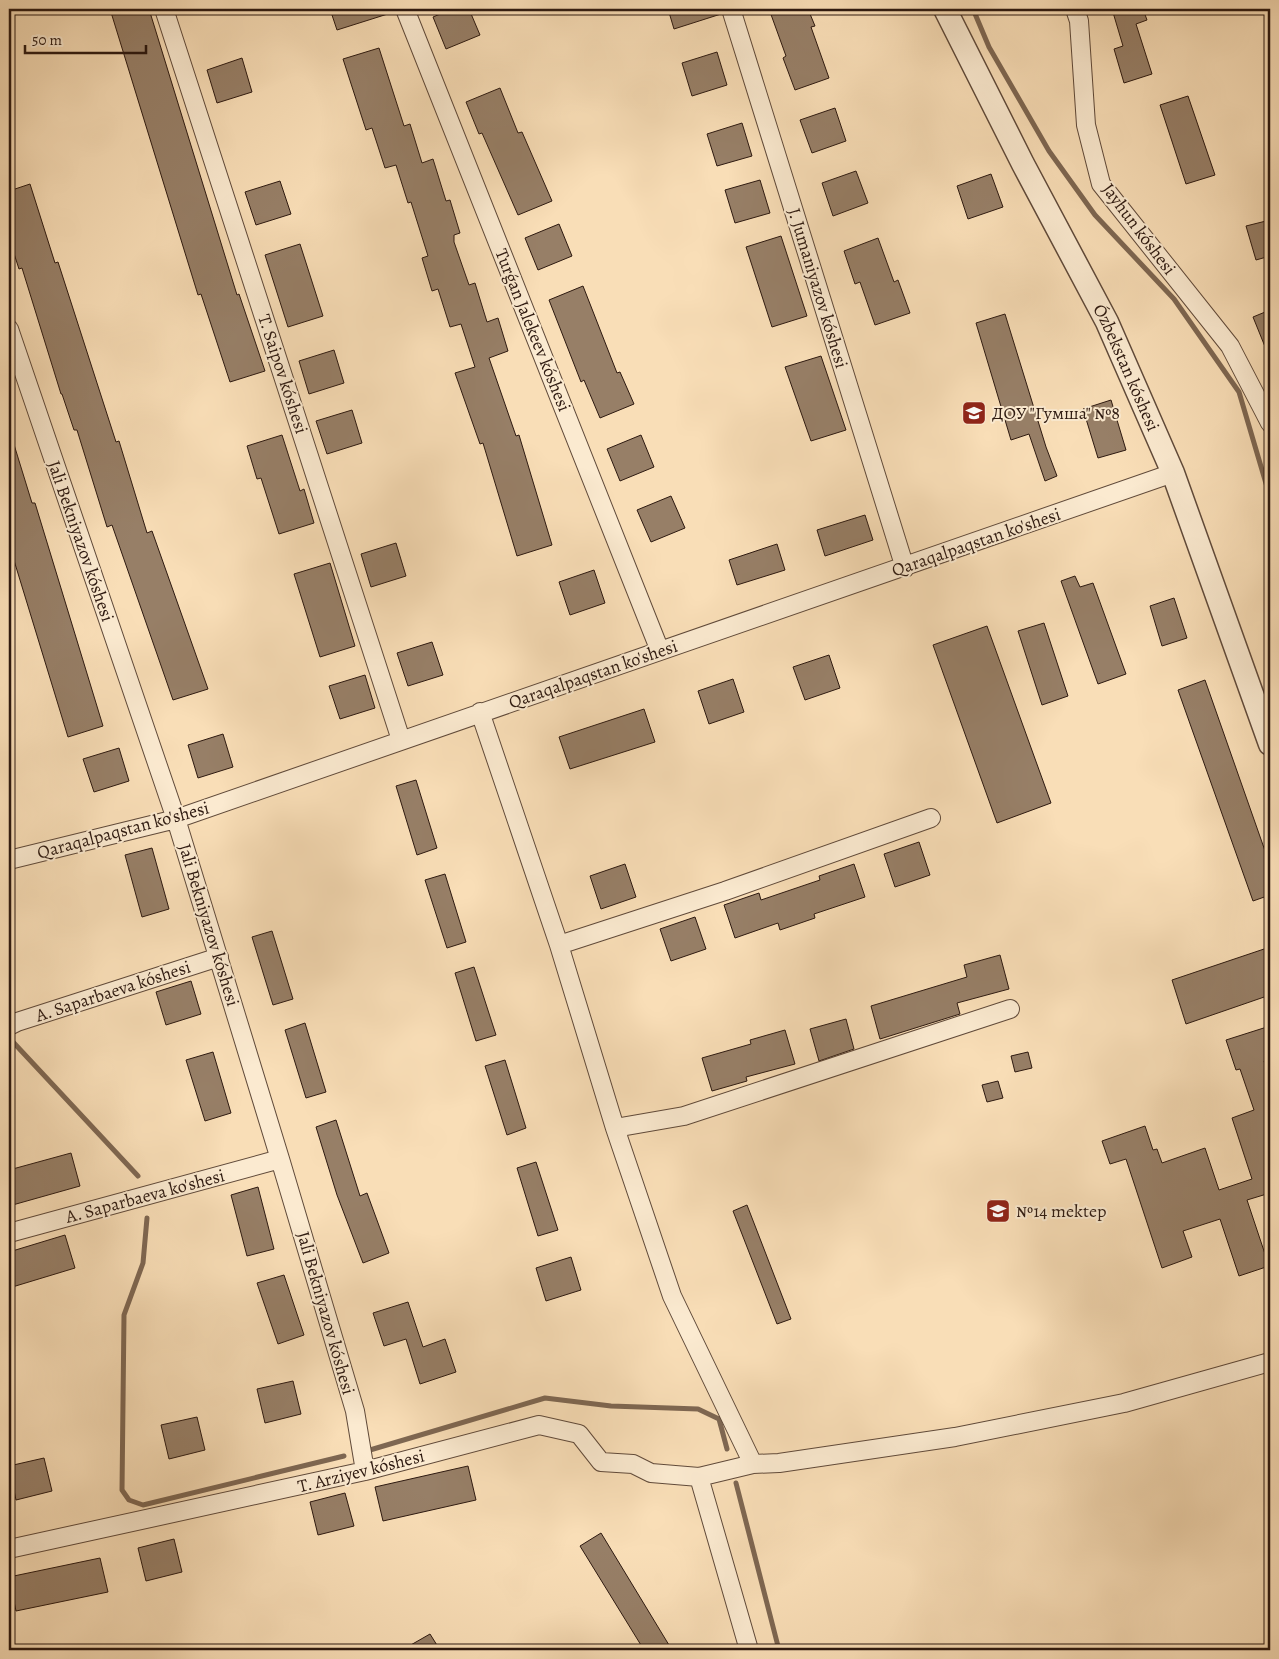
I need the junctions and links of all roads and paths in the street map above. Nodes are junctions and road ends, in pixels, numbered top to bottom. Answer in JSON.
{"nodes":[{"id":1,"x":164,"y":9,"type":"edge"},
{"id":2,"x":405,"y":9,"type":"edge"},
{"id":3,"x":731,"y":9,"type":"edge"},
{"id":4,"x":945,"y":9,"type":"edge"},
{"id":5,"x":1075,"y":9,"type":"edge"},
{"id":6,"x":9,"y":329,"type":"edge"},
{"id":7,"x":1270,"y":423,"type":"edge"},
{"id":8,"x":1173,"y":473,"type":"junction"},
{"id":9,"x":905,"y":568,"type":"junction"},
{"id":10,"x":660,"y":651,"type":"junction"},
{"id":11,"x":480,"y":712,"type":"junction"},
{"id":12,"x":401,"y":740,"type":"junction"},
{"id":13,"x":1270,"y":744,"type":"edge"},
{"id":14,"x":931,"y":818,"type":"dead end"},
{"id":15,"x":176,"y":819,"type":"junction"},
{"id":16,"x":9,"y":860,"type":"edge"},
{"id":17,"x":559,"y":945,"type":"junction"},
{"id":18,"x":219,"y":957,"type":"junction"},
{"id":19,"x":1010,"y":1009,"type":"dead end"},
{"id":20,"x":9,"y":1026,"type":"edge"},
{"id":21,"x":615,"y":1128,"type":"junction"},
{"id":22,"x":280,"y":1159,"type":"junction"},
{"id":23,"x":9,"y":1233,"type":"edge"},
{"id":24,"x":1270,"y":1362,"type":"edge"},
{"id":25,"x":754,"y":1464,"type":"junction"},
{"id":26,"x":364,"y":1471,"type":"junction"},
{"id":27,"x":699,"y":1477,"type":"junction"},
{"id":28,"x":9,"y":1549,"type":"edge"},
{"id":29,"x":749,"y":1650,"type":"edge"}],
"edges":[{"from":1,"to":12,"type":"street","name":"T. Saipov kóshesi"},
{"from":2,"to":10,"type":"street","name":"Turǵan Jalekeev kóshesi"},
{"from":3,"to":9,"type":"street","name":"J. Jumaniyazov kóshesi"},
{"from":4,"to":8,"type":"street","name":"Ózbekstan kóshesi"},
{"from":5,"to":7,"type":"street","name":"Jayhun kóshesi"},
{"from":6,"to":15,"type":"street","name":"Jali Bekniyazov kóshesi"},
{"from":8,"to":9,"type":"street","name":"Qaraqalpaqstan ko'shesi"},
{"from":8,"to":13,"type":"street","name":"Ózbekstan kóshesi"},
{"from":9,"to":10,"type":"street","name":"Qaraqalpaqstan ko'shesi"},
{"from":10,"to":11,"type":"street","name":"Qaraqalpaqstan ko'shesi"},
{"from":11,"to":12,"type":"street","name":"Qaraqalpaqstan ko'shesi"},
{"from":11,"to":17,"type":"street"},
{"from":12,"to":15,"type":"street","name":"Qaraqalpaqstan ko'shesi"},
{"from":14,"to":17,"type":"street"},
{"from":15,"to":16,"type":"street","name":"Qaraqalpaqstan ko'shesi"},
{"from":15,"to":18,"type":"street","name":"Jali Bekniyazov kóshesi"},
{"from":17,"to":21,"type":"street"},
{"from":18,"to":20,"type":"street","name":"A. Saparbaeva kóshesi"},
{"from":18,"to":22,"type":"street","name":"Jali Bekniyazov kóshesi"},
{"from":19,"to":21,"type":"street"},
{"from":21,"to":25,"type":"street"},
{"from":22,"to":23,"type":"street","name":"A. Saparbaeva ko'shesi"},
{"from":22,"to":26,"type":"street","name":"Jali Bekniyazov kóshesi"},
{"from":24,"to":25,"type":"street","name":"T. Arziyev kóshesi"},
{"from":25,"to":27,"type":"street","name":"T. Arziyev kóshesi"},
{"from":26,"to":27,"type":"street","name":"T. Arziyev kóshesi"},
{"from":26,"to":28,"type":"street","name":"T. Arziyev kóshesi"},
{"from":27,"to":29,"type":"street"}]}
